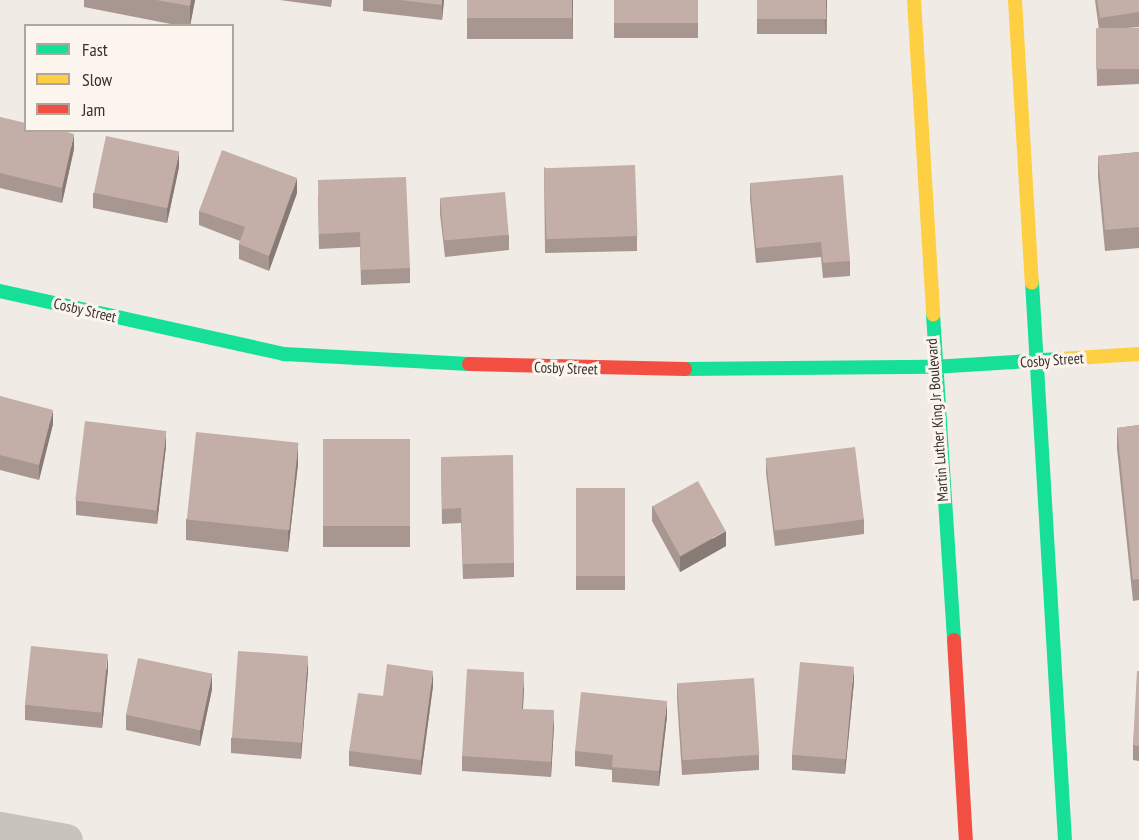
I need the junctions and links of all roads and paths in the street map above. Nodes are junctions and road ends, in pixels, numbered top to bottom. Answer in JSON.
{"nodes":[{"id":1,"x":914,"y":0,"type":"edge"},
{"id":2,"x":1015,"y":0,"type":"edge"},
{"id":3,"x":0,"y":291,"type":"edge"},
{"id":4,"x":1139,"y":354,"type":"edge"},
{"id":5,"x":1038,"y":362,"type":"junction"},
{"id":6,"x":933,"y":367,"type":"junction"},
{"id":7,"x":0,"y":828,"type":"edge"},
{"id":8,"x":66,"y":840,"type":"edge"},
{"id":9,"x":966,"y":840,"type":"edge"},
{"id":10,"x":1065,"y":840,"type":"edge"}],
"edges":[{"from":1,"to":6,"type":"main road","name":"Martin Luther King Jr Boulevard"},
{"from":2,"to":5,"type":"main road"},
{"from":3,"to":6,"type":"main road","name":"Cosby Street"},
{"from":4,"to":5,"type":"main road","name":"Cosby Street"},
{"from":5,"to":6,"type":"main road","name":"Cosby Street"},
{"from":5,"to":10,"type":"main road"},
{"from":6,"to":9,"type":"main road","name":"Martin Luther King Jr Boulevard"},
{"from":7,"to":8,"type":"street"}]}
